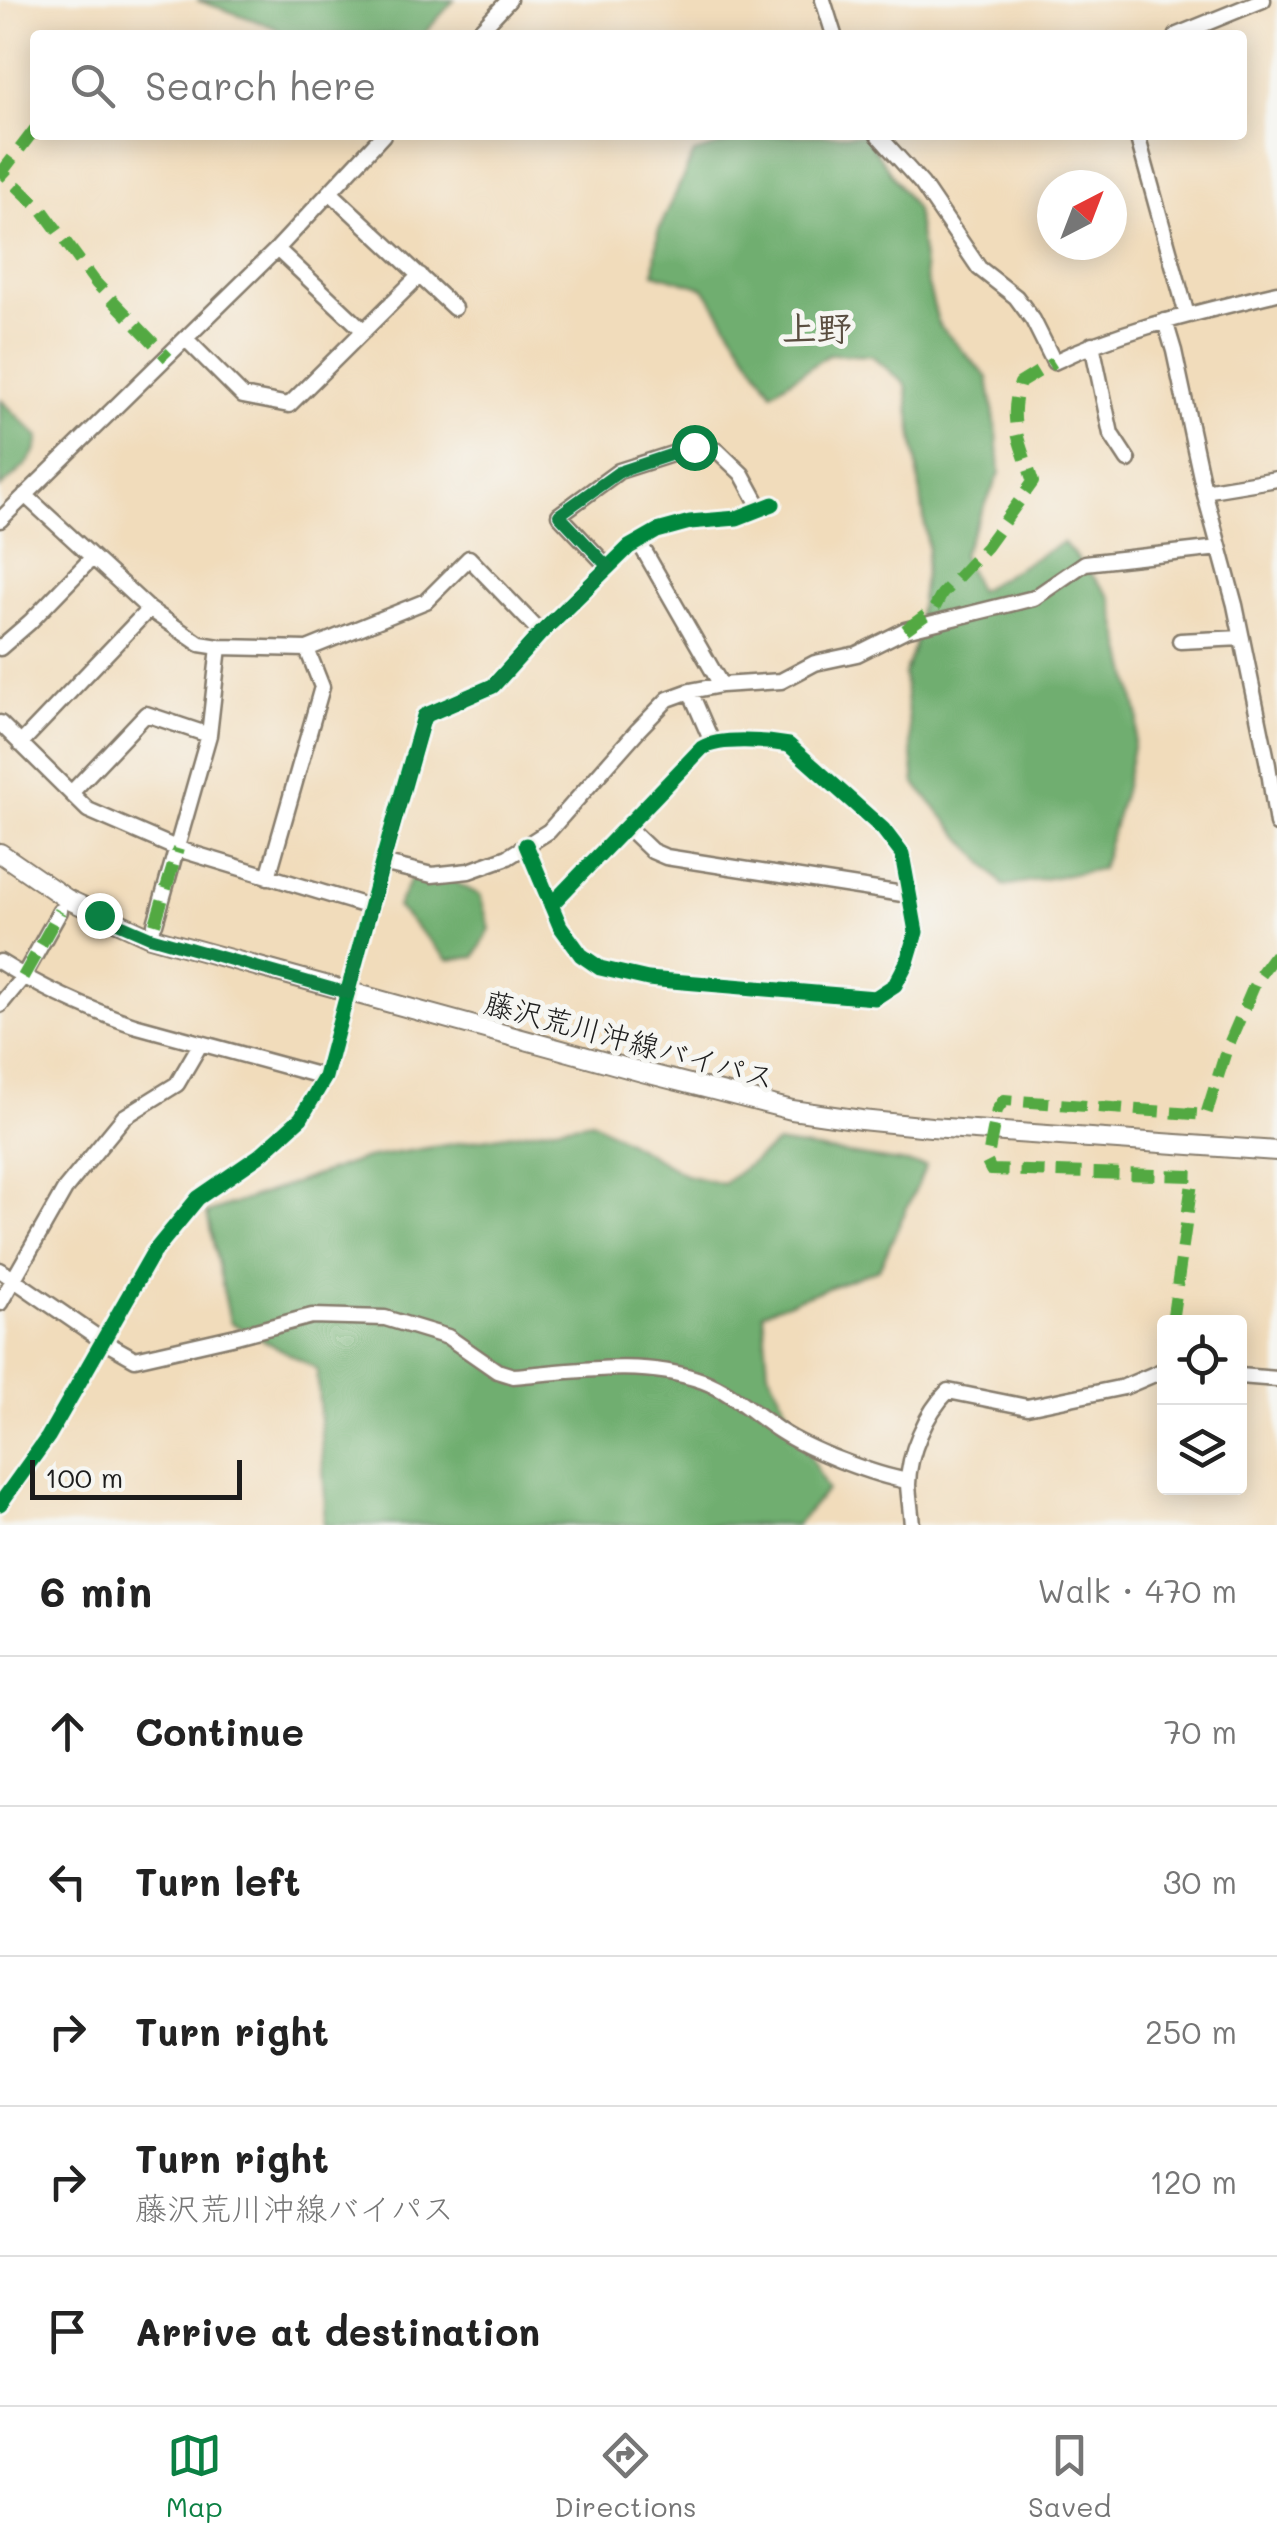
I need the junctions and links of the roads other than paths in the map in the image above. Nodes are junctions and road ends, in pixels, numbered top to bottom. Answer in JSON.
{"nodes":[{"id":1,"x":509,"y":0,"type":"edge"},
{"id":2,"x":823,"y":0,"type":"edge"},
{"id":3,"x":1262,"y":0,"type":"edge"},
{"id":4,"x":481,"y":30,"type":"edge"},
{"id":5,"x":832,"y":30,"type":"edge"},
{"id":6,"x":1189,"y":30,"type":"edge"},
{"id":7,"x":379,"y":140,"type":"edge"},
{"id":8,"x":884,"y":140,"type":"edge"},
{"id":9,"x":1138,"y":140,"type":"edge"},
{"id":10,"x":330,"y":192,"type":"junction"},
{"id":11,"x":277,"y":249,"type":"junction"},
{"id":12,"x":420,"y":275,"type":"junction"},
{"id":13,"x":1277,"y":292,"type":"edge"},
{"id":14,"x":454,"y":308,"type":"dead end"},
{"id":15,"x":1187,"y":316,"type":"junction"},
{"id":16,"x":1165,"y":321,"type":"junction"},
{"id":17,"x":364,"y":331,"type":"junction"},
{"id":18,"x":186,"y":340,"type":"junction"},
{"id":19,"x":1092,"y":344,"type":"junction"},
{"id":20,"x":1128,"y":460,"type":"dead end"},
{"id":21,"x":1277,"y":479,"type":"edge"},
{"id":22,"x":1204,"y":491,"type":"junction"},
{"id":23,"x":25,"y":496,"type":"junction"},
{"id":24,"x":0,"y":520,"type":"edge"},
{"id":25,"x":639,"y":542,"type":"junction"},
{"id":26,"x":1219,"y":548,"type":"junction"},
{"id":27,"x":92,"y":558,"type":"junction"},
{"id":28,"x":608,"y":567,"type":"junction"},
{"id":29,"x":148,"y":609,"type":"junction"},
{"id":30,"x":540,"y":633,"type":"junction"},
{"id":31,"x":1242,"y":638,"type":"junction"},
{"id":32,"x":1180,"y":641,"type":"dead end"},
{"id":33,"x":218,"y":647,"type":"junction"},
{"id":34,"x":0,"y":648,"type":"edge"},
{"id":35,"x":307,"y":648,"type":"junction"},
{"id":36,"x":721,"y":685,"type":"junction"},
{"id":37,"x":690,"y":691,"type":"junction"},
{"id":38,"x":0,"y":723,"type":"edge"},
{"id":39,"x":209,"y":735,"type":"junction"},
{"id":40,"x":712,"y":742,"type":"junction"},
{"id":41,"x":20,"y":744,"type":"junction"},
{"id":42,"x":72,"y":792,"type":"junction"},
{"id":43,"x":1277,"y":824,"type":"edge"},
{"id":44,"x":627,"y":827,"type":"junction"},
{"id":45,"x":526,"y":845,"type":"junction"},
{"id":46,"x":178,"y":849,"type":"junction"},
{"id":47,"x":0,"y":854,"type":"edge"},
{"id":48,"x":382,"y":863,"type":"junction"},
{"id":49,"x":268,"y":878,"type":"junction"},
{"id":50,"x":909,"y":895,"type":"junction"},
{"id":51,"x":551,"y":905,"type":"junction"},
{"id":52,"x":370,"y":907,"type":"junction"},
{"id":53,"x":60,"y":911,"type":"dead end"},
{"id":54,"x":155,"y":924,"type":"dead end"},
{"id":55,"x":0,"y":962,"type":"edge"},
{"id":56,"x":24,"y":977,"type":"junction"},
{"id":57,"x":348,"y":993,"type":"junction"},
{"id":58,"x":0,"y":1005,"type":"edge"},
{"id":59,"x":201,"y":1043,"type":"junction"},
{"id":60,"x":325,"y":1077,"type":"junction"},
{"id":61,"x":1277,"y":1151,"type":"edge"},
{"id":62,"x":0,"y":1270,"type":"edge"},
{"id":63,"x":13,"y":1280,"type":"junction"},
{"id":64,"x":0,"y":1304,"type":"edge"},
{"id":65,"x":103,"y":1341,"type":"junction"},
{"id":66,"x":1157,"y":1373,"type":"edge"},
{"id":67,"x":1247,"y":1377,"type":"edge"},
{"id":68,"x":1277,"y":1379,"type":"edge"},
{"id":69,"x":908,"y":1481,"type":"junction"},
{"id":70,"x":0,"y":1504,"type":"edge"},
{"id":71,"x":912,"y":1525,"type":"edge"}],
"edges":[{"from":1,"to":4,"type":"street"},
{"from":2,"to":5,"type":"street"},
{"from":3,"to":6,"type":"street"},
{"from":7,"to":10,"type":"street"},
{"from":8,"to":19,"type":"street"},
{"from":9,"to":15,"type":"street"},
{"from":10,"to":11,"type":"street"},
{"from":10,"to":12,"type":"street"},
{"from":11,"to":17,"type":"street"},
{"from":11,"to":18,"type":"street"},
{"from":12,"to":14,"type":"street"},
{"from":12,"to":17,"type":"street"},
{"from":13,"to":15,"type":"street"},
{"from":15,"to":16,"type":"street"},
{"from":16,"to":19,"type":"street"},
{"from":16,"to":22,"type":"street"},
{"from":17,"to":18,"type":"street"},
{"from":18,"to":23,"type":"street"},
{"from":19,"to":20,"type":"street"},
{"from":21,"to":22,"type":"street"},
{"from":22,"to":26,"type":"street"},
{"from":23,"to":24,"type":"street"},
{"from":23,"to":27,"type":"street"},
{"from":25,"to":28,"type":"street"},
{"from":25,"to":28,"type":"street"},
{"from":25,"to":36,"type":"street"},
{"from":26,"to":31,"type":"street"},
{"from":26,"to":36,"type":"street"},
{"from":27,"to":29,"type":"street"},
{"from":27,"to":34,"type":"street"},
{"from":28,"to":30,"type":"street"},
{"from":29,"to":33,"type":"street"},
{"from":29,"to":41,"type":"street"},
{"from":30,"to":35,"type":"street"},
{"from":30,"to":48,"type":"street"},
{"from":31,"to":32,"type":"street"},
{"from":31,"to":43,"type":"street"},
{"from":33,"to":35,"type":"street"},
{"from":33,"to":39,"type":"street"},
{"from":35,"to":49,"type":"street"},
{"from":36,"to":37,"type":"street"},
{"from":37,"to":40,"type":"street"},
{"from":37,"to":45,"type":"street"},
{"from":38,"to":41,"type":"street"},
{"from":39,"to":42,"type":"street"},
{"from":39,"to":46,"type":"street"},
{"from":40,"to":44,"type":"street"},
{"from":40,"to":50,"type":"street"},
{"from":41,"to":42,"type":"street"},
{"from":42,"to":46,"type":"street"},
{"from":44,"to":50,"type":"street"},
{"from":44,"to":51,"type":"street"},
{"from":45,"to":48,"type":"street"},
{"from":45,"to":51,"type":"street"},
{"from":46,"to":49,"type":"street"},
{"from":46,"to":54,"type":"street"},
{"from":47,"to":57,"type":"main road","name":"藤沢荒川沖線バイパス"},
{"from":48,"to":52,"type":"street"},
{"from":49,"to":52,"type":"street"},
{"from":50,"to":51,"type":"street"},
{"from":52,"to":57,"type":"street"},
{"from":53,"to":56,"type":"street"},
{"from":55,"to":56,"type":"street"},
{"from":56,"to":58,"type":"street"},
{"from":56,"to":59,"type":"street"},
{"from":57,"to":60,"type":"street"},
{"from":57,"to":61,"type":"main road","name":"藤沢荒川沖線バイパス"},
{"from":59,"to":60,"type":"street"},
{"from":59,"to":63,"type":"street"},
{"from":60,"to":65,"type":"street"},
{"from":62,"to":63,"type":"street"},
{"from":63,"to":64,"type":"street"},
{"from":63,"to":65,"type":"street"},
{"from":65,"to":69,"type":"street"},
{"from":65,"to":70,"type":"street"},
{"from":66,"to":69,"type":"street"},
{"from":67,"to":68,"type":"street"},
{"from":69,"to":71,"type":"street"}]}
